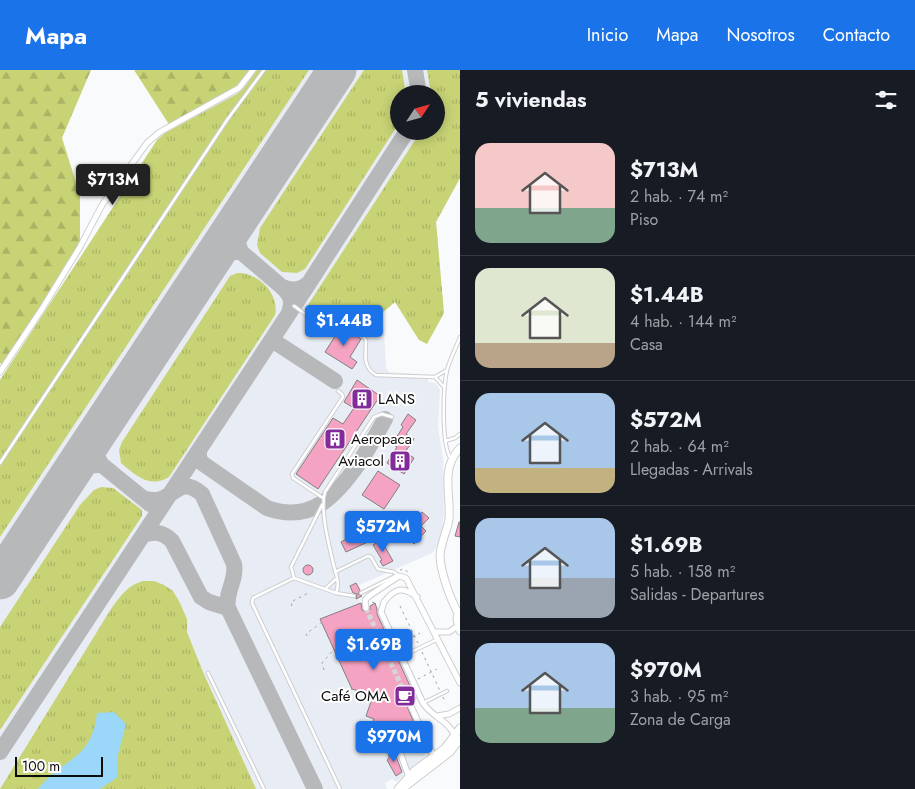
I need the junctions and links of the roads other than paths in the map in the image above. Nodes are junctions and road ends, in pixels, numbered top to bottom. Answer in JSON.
{"nodes":[{"id":1,"x":253,"y":70,"type":"edge"},
{"id":2,"x":264,"y":70,"type":"edge"},
{"id":3,"x":294,"y":306,"type":"dead end"},
{"id":4,"x":460,"y":337,"type":"edge"},
{"id":5,"x":460,"y":346,"type":"edge"},
{"id":6,"x":455,"y":350,"type":"junction"},
{"id":7,"x":447,"y":370,"type":"junction"},
{"id":8,"x":0,"y":372,"type":"edge"},
{"id":9,"x":435,"y":377,"type":"junction"},
{"id":10,"x":444,"y":387,"type":"junction"},
{"id":11,"x":338,"y":391,"type":"dead end"},
{"id":12,"x":392,"y":417,"type":"dead end"},
{"id":13,"x":460,"y":434,"type":"edge"},
{"id":14,"x":445,"y":441,"type":"junction"},
{"id":15,"x":460,"y":448,"type":"edge"},
{"id":16,"x":451,"y":460,"type":"junction"},
{"id":17,"x":0,"y":463,"type":"edge"},
{"id":18,"x":323,"y":498,"type":"junction"},
{"id":19,"x":323,"y":504,"type":"junction"},
{"id":20,"x":335,"y":572,"type":"junction"},
{"id":21,"x":399,"y":576,"type":"junction"},
{"id":22,"x":294,"y":578,"type":"junction"},
{"id":23,"x":337,"y":578,"type":"junction"},
{"id":24,"x":325,"y":590,"type":"junction"},
{"id":25,"x":336,"y":593,"type":"junction"},
{"id":26,"x":354,"y":596,"type":"dead end"},
{"id":27,"x":417,"y":597,"type":"junction"},
{"id":28,"x":366,"y":608,"type":"dead end"},
{"id":29,"x":459,"y":615,"type":"edge"},
{"id":30,"x":459,"y":628,"type":"edge"},
{"id":31,"x":434,"y":632,"type":"junction"},
{"id":32,"x":438,"y":639,"type":"junction"},
{"id":33,"x":413,"y":652,"type":"dead end"},
{"id":34,"x":208,"y":673,"type":"dead end"},
{"id":35,"x":460,"y":683,"type":"edge"},
{"id":36,"x":447,"y":691,"type":"dead end"},
{"id":37,"x":409,"y":703,"type":"tunnel mouth"},
{"id":38,"x":423,"y":703,"type":"junction"},
{"id":39,"x":460,"y":708,"type":"edge"},
{"id":40,"x":434,"y":715,"type":"junction"},
{"id":41,"x":460,"y":728,"type":"edge"},
{"id":42,"x":458,"y":737,"type":"edge"},
{"id":43,"x":398,"y":747,"type":"dead end"},
{"id":44,"x":433,"y":757,"type":"junction"},
{"id":45,"x":410,"y":780,"type":"junction"},
{"id":46,"x":264,"y":789,"type":"edge"},
{"id":47,"x":340,"y":789,"type":"edge"},
{"id":48,"x":400,"y":789,"type":"edge"}],
"edges":[{"from":1,"to":8,"type":"street"},
{"from":2,"to":17,"type":"lane"},
{"from":3,"to":9,"type":"lane"},
{"from":4,"to":6,"type":"lane"},
{"from":5,"to":6,"type":"lane"},
{"from":6,"to":7,"type":"lane"},
{"from":7,"to":9,"type":"lane"},
{"from":7,"to":10,"type":"lane"},
{"from":9,"to":10,"type":"lane"},
{"from":10,"to":14,"type":"lane"},
{"from":11,"to":18,"type":"lane"},
{"from":12,"to":18,"type":"lane"},
{"from":13,"to":14,"type":"lane"},
{"from":14,"to":16,"type":"lane"},
{"from":15,"to":16,"type":"street"},
{"from":16,"to":29,"type":"street"},
{"from":18,"to":19,"type":"lane"},
{"from":19,"to":20,"type":"lane"},
{"from":19,"to":22,"type":"lane"},
{"from":20,"to":21,"type":"lane"},
{"from":20,"to":23,"type":"lane"},
{"from":21,"to":27,"type":"street"},
{"from":21,"to":28,"type":"street"},
{"from":22,"to":24,"type":"lane"},
{"from":22,"to":47,"type":"lane"},
{"from":23,"to":24,"type":"lane"},
{"from":23,"to":25,"type":"lane"},
{"from":24,"to":25,"type":"lane"},
{"from":25,"to":26,"type":"lane"},
{"from":27,"to":31,"type":"street"},
{"from":27,"to":38,"type":"street"},
{"from":29,"to":30,"type":"street"},
{"from":30,"to":31,"type":"street"},
{"from":31,"to":32,"type":"street"},
{"from":32,"to":33,"type":"lane"},
{"from":32,"to":35,"type":"street"},
{"from":34,"to":46,"type":"lane"},
{"from":36,"to":38,"type":"lane"},
{"from":37,"to":44,"type":"street"},
{"from":38,"to":40,"type":"street"},
{"from":39,"to":40,"type":"street"},
{"from":40,"to":42,"type":"street"},
{"from":41,"to":42,"type":"street"},
{"from":42,"to":44,"type":"street"},
{"from":42,"to":45,"type":"street"},
{"from":43,"to":45,"type":"street"},
{"from":44,"to":45,"type":"street"},
{"from":45,"to":48,"type":"street"}]}
